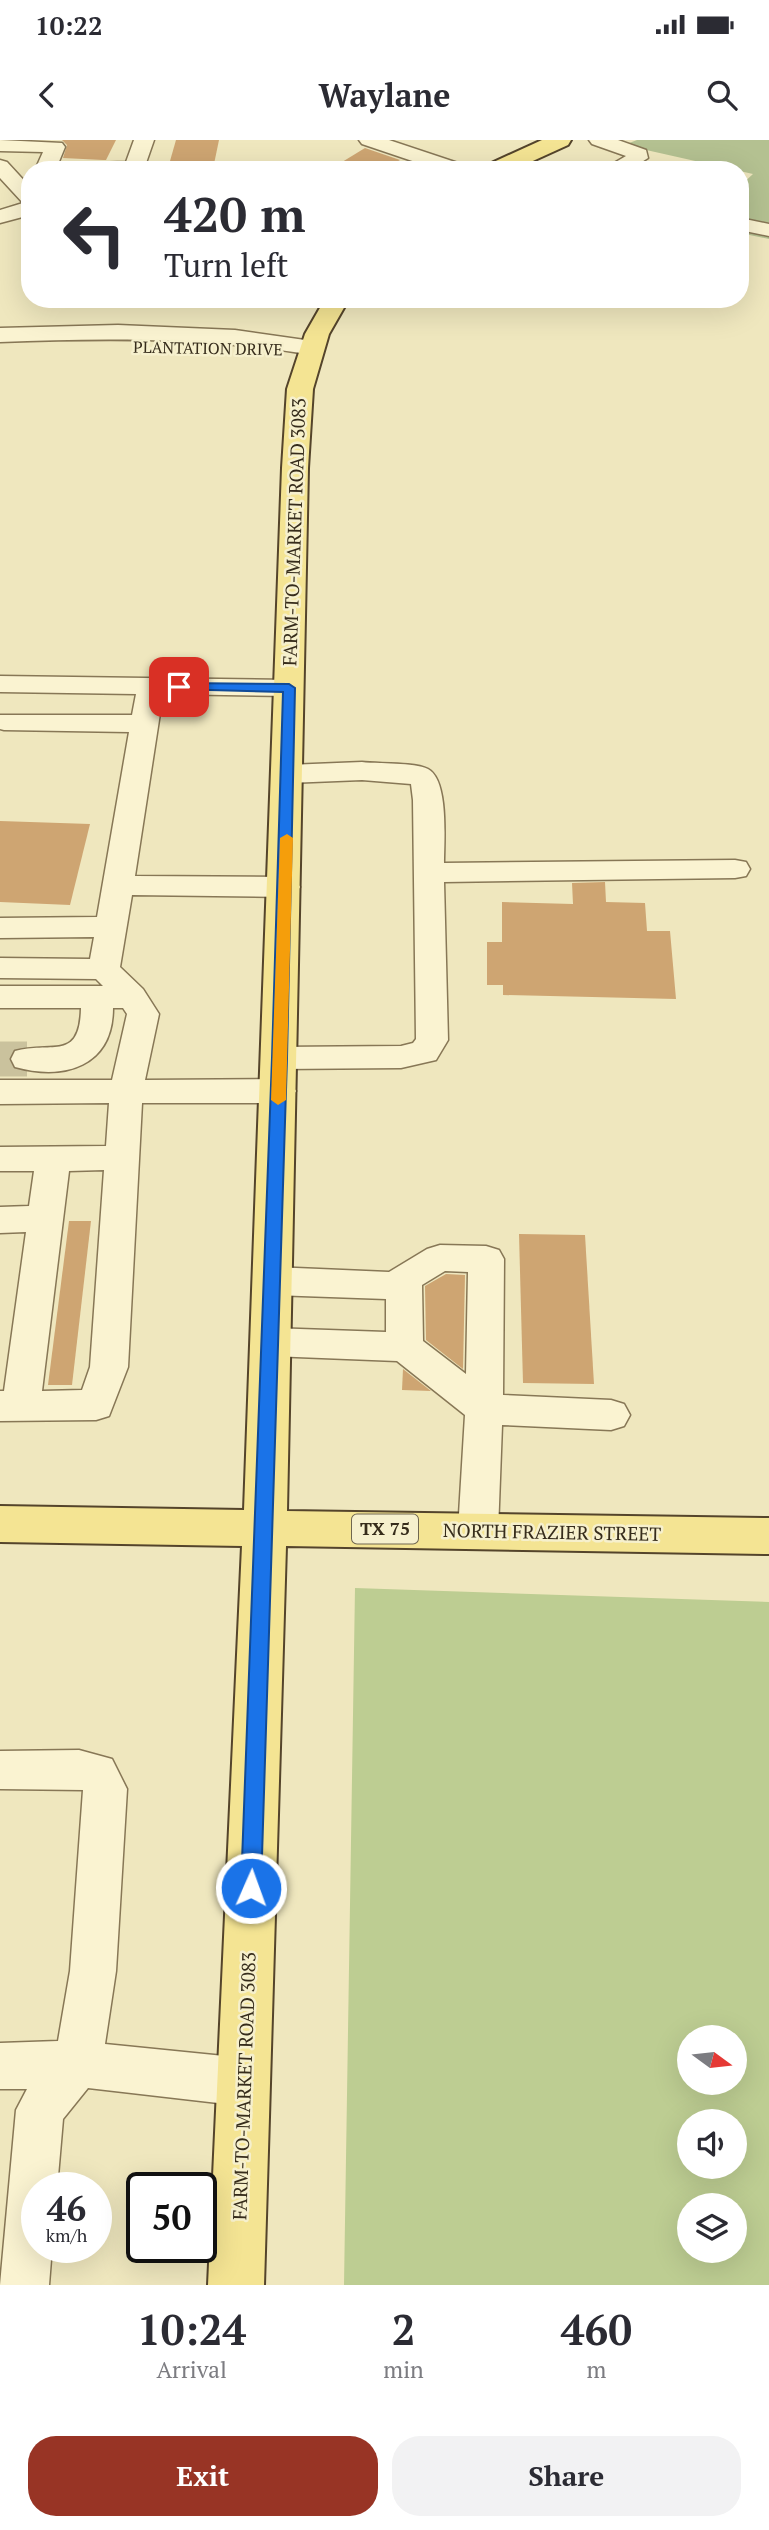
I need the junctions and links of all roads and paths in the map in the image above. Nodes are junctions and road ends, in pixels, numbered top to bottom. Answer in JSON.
{"nodes":[{"id":1,"x":145,"y":140,"type":"edge"},
{"id":2,"x":369,"y":140,"type":"edge"},
{"id":3,"x":560,"y":140,"type":"edge"},
{"id":4,"x":600,"y":140,"type":"edge"},
{"id":5,"x":0,"y":145,"type":"edge"},
{"id":6,"x":50,"y":161,"type":"edge"},
{"id":7,"x":137,"y":161,"type":"edge"},
{"id":8,"x":433,"y":161,"type":"edge"},
{"id":9,"x":520,"y":161,"type":"edge"},
{"id":10,"x":632,"y":161,"type":"edge"},
{"id":11,"x":21,"y":211,"type":"edge"},
{"id":12,"x":0,"y":217,"type":"edge"},
{"id":13,"x":749,"y":225,"type":"edge"},
{"id":14,"x":769,"y":230,"type":"edge"},
{"id":15,"x":332,"y":308,"type":"edge"},
{"id":16,"x":0,"y":335,"type":"edge"},
{"id":17,"x":313,"y":348,"type":"junction"},
{"id":18,"x":0,"y":349,"type":"edge"},
{"id":19,"x":0,"y":684,"type":"edge"},
{"id":20,"x":151,"y":686,"type":"junction"},
{"id":21,"x":289,"y":688,"type":"junction"},
{"id":22,"x":4,"y":722,"type":"dead end"},
{"id":23,"x":145,"y":724,"type":"junction"},
{"id":24,"x":288,"y":774,"type":"junction"},
{"id":25,"x":735,"y":869,"type":"dead end"},
{"id":26,"x":429,"y":873,"type":"junction"},
{"id":27,"x":116,"y":885,"type":"junction"},
{"id":28,"x":285,"y":887,"type":"junction"},
{"id":29,"x":109,"y":927,"type":"junction"},
{"id":30,"x":0,"y":928,"type":"edge"},
{"id":31,"x":0,"y":968,"type":"edge"},
{"id":32,"x":100,"y":983,"type":"junction"},
{"id":33,"x":0,"y":997,"type":"edge"},
{"id":34,"x":280,"y":1058,"type":"junction"},
{"id":35,"x":27,"y":1059,"type":"tunnel mouth"},
{"id":36,"x":279,"y":1091,"type":"junction"},
{"id":37,"x":0,"y":1092,"type":"edge"},
{"id":38,"x":126,"y":1092,"type":"junction"},
{"id":39,"x":122,"y":1158,"type":"junction"},
{"id":40,"x":0,"y":1159,"type":"edge"},
{"id":41,"x":53,"y":1159,"type":"junction"},
{"id":42,"x":45,"y":1219,"type":"junction"},
{"id":43,"x":0,"y":1220,"type":"edge"},
{"id":44,"x":273,"y":1281,"type":"junction"},
{"id":45,"x":404,"y":1286,"type":"junction"},
{"id":46,"x":271,"y":1342,"type":"junction"},
{"id":47,"x":405,"y":1347,"type":"junction"},
{"id":48,"x":10,"y":1406,"type":"edge"},
{"id":49,"x":484,"y":1409,"type":"junction"},
{"id":50,"x":611,"y":1415,"type":"dead end"},
{"id":51,"x":0,"y":1524,"type":"edge"},
{"id":52,"x":265,"y":1527,"type":"junction"},
{"id":53,"x":478,"y":1531,"type":"junction"},
{"id":54,"x":769,"y":1536,"type":"edge"},
{"id":55,"x":0,"y":1770,"type":"edge"},
{"id":56,"x":78,"y":2064,"type":"junction"},
{"id":57,"x":0,"y":2066,"type":"edge"},
{"id":58,"x":244,"y":2082,"type":"junction"},
{"id":59,"x":24,"y":2285,"type":"edge"},
{"id":60,"x":236,"y":2285,"type":"edge"}],
"edges":[{"from":1,"to":7,"type":"street"},
{"from":2,"to":8,"type":"street"},
{"from":3,"to":9,"type":"main road"},
{"from":4,"to":10,"type":"street"},
{"from":5,"to":6,"type":"street"},
{"from":11,"to":12,"type":"street"},
{"from":13,"to":14,"type":"street"},
{"from":15,"to":17,"type":"main road","name":"FARM-TO-MARKET ROAD 3083"},
{"from":16,"to":17,"type":"street","name":"PLANTATION DRIVE"},
{"from":17,"to":18,"type":"street","name":"PLANTATION DRIVE"},
{"from":17,"to":21,"type":"main road","name":"FARM-TO-MARKET ROAD 3083"},
{"from":19,"to":20,"type":"street"},
{"from":20,"to":21,"type":"street"},
{"from":20,"to":23,"type":"street"},
{"from":21,"to":24,"type":"main road","name":"FARM-TO-MARKET ROAD 3083"},
{"from":22,"to":23,"type":"street"},
{"from":23,"to":27,"type":"street"},
{"from":24,"to":26,"type":"street"},
{"from":24,"to":28,"type":"main road","name":"FARM-TO-MARKET ROAD 3083"},
{"from":25,"to":26,"type":"street"},
{"from":26,"to":34,"type":"street"},
{"from":27,"to":28,"type":"street"},
{"from":27,"to":29,"type":"street"},
{"from":28,"to":34,"type":"main road","name":"FARM-TO-MARKET ROAD 3083"},
{"from":29,"to":30,"type":"street"},
{"from":29,"to":32,"type":"street"},
{"from":31,"to":32,"type":"street"},
{"from":32,"to":33,"type":"street"},
{"from":32,"to":35,"type":"street"},
{"from":32,"to":38,"type":"street"},
{"from":34,"to":36,"type":"main road","name":"FARM-TO-MARKET ROAD 3083"},
{"from":36,"to":38,"type":"street"},
{"from":36,"to":44,"type":"main road","name":"FARM-TO-MARKET ROAD 3083"},
{"from":37,"to":38,"type":"street"},
{"from":38,"to":39,"type":"street"},
{"from":39,"to":41,"type":"street"},
{"from":39,"to":48,"type":"street"},
{"from":40,"to":41,"type":"street"},
{"from":41,"to":42,"type":"street"},
{"from":42,"to":43,"type":"street"},
{"from":42,"to":48,"type":"street"},
{"from":44,"to":45,"type":"street"},
{"from":44,"to":46,"type":"main road","name":"FARM-TO-MARKET ROAD 3083"},
{"from":45,"to":47,"type":"street"},
{"from":45,"to":49,"type":"street"},
{"from":46,"to":47,"type":"street"},
{"from":46,"to":52,"type":"main road","name":"FARM-TO-MARKET ROAD 3083"},
{"from":47,"to":49,"type":"street"},
{"from":49,"to":50,"type":"street"},
{"from":49,"to":53,"type":"street"},
{"from":51,"to":52,"type":"main road","name":"NORTH FRAZIER STREET","number":"TX 75"},
{"from":52,"to":53,"type":"main road","name":"NORTH FRAZIER STREET","number":"TX 75"},
{"from":52,"to":58,"type":"main road","name":"FARM-TO-MARKET ROAD 3083"},
{"from":53,"to":54,"type":"main road","name":"NORTH FRAZIER STREET","number":"TX 75"},
{"from":55,"to":56,"type":"street"},
{"from":56,"to":57,"type":"street"},
{"from":56,"to":58,"type":"street"},
{"from":56,"to":59,"type":"street"},
{"from":58,"to":60,"type":"main road","name":"FARM-TO-MARKET ROAD 3083"}]}
